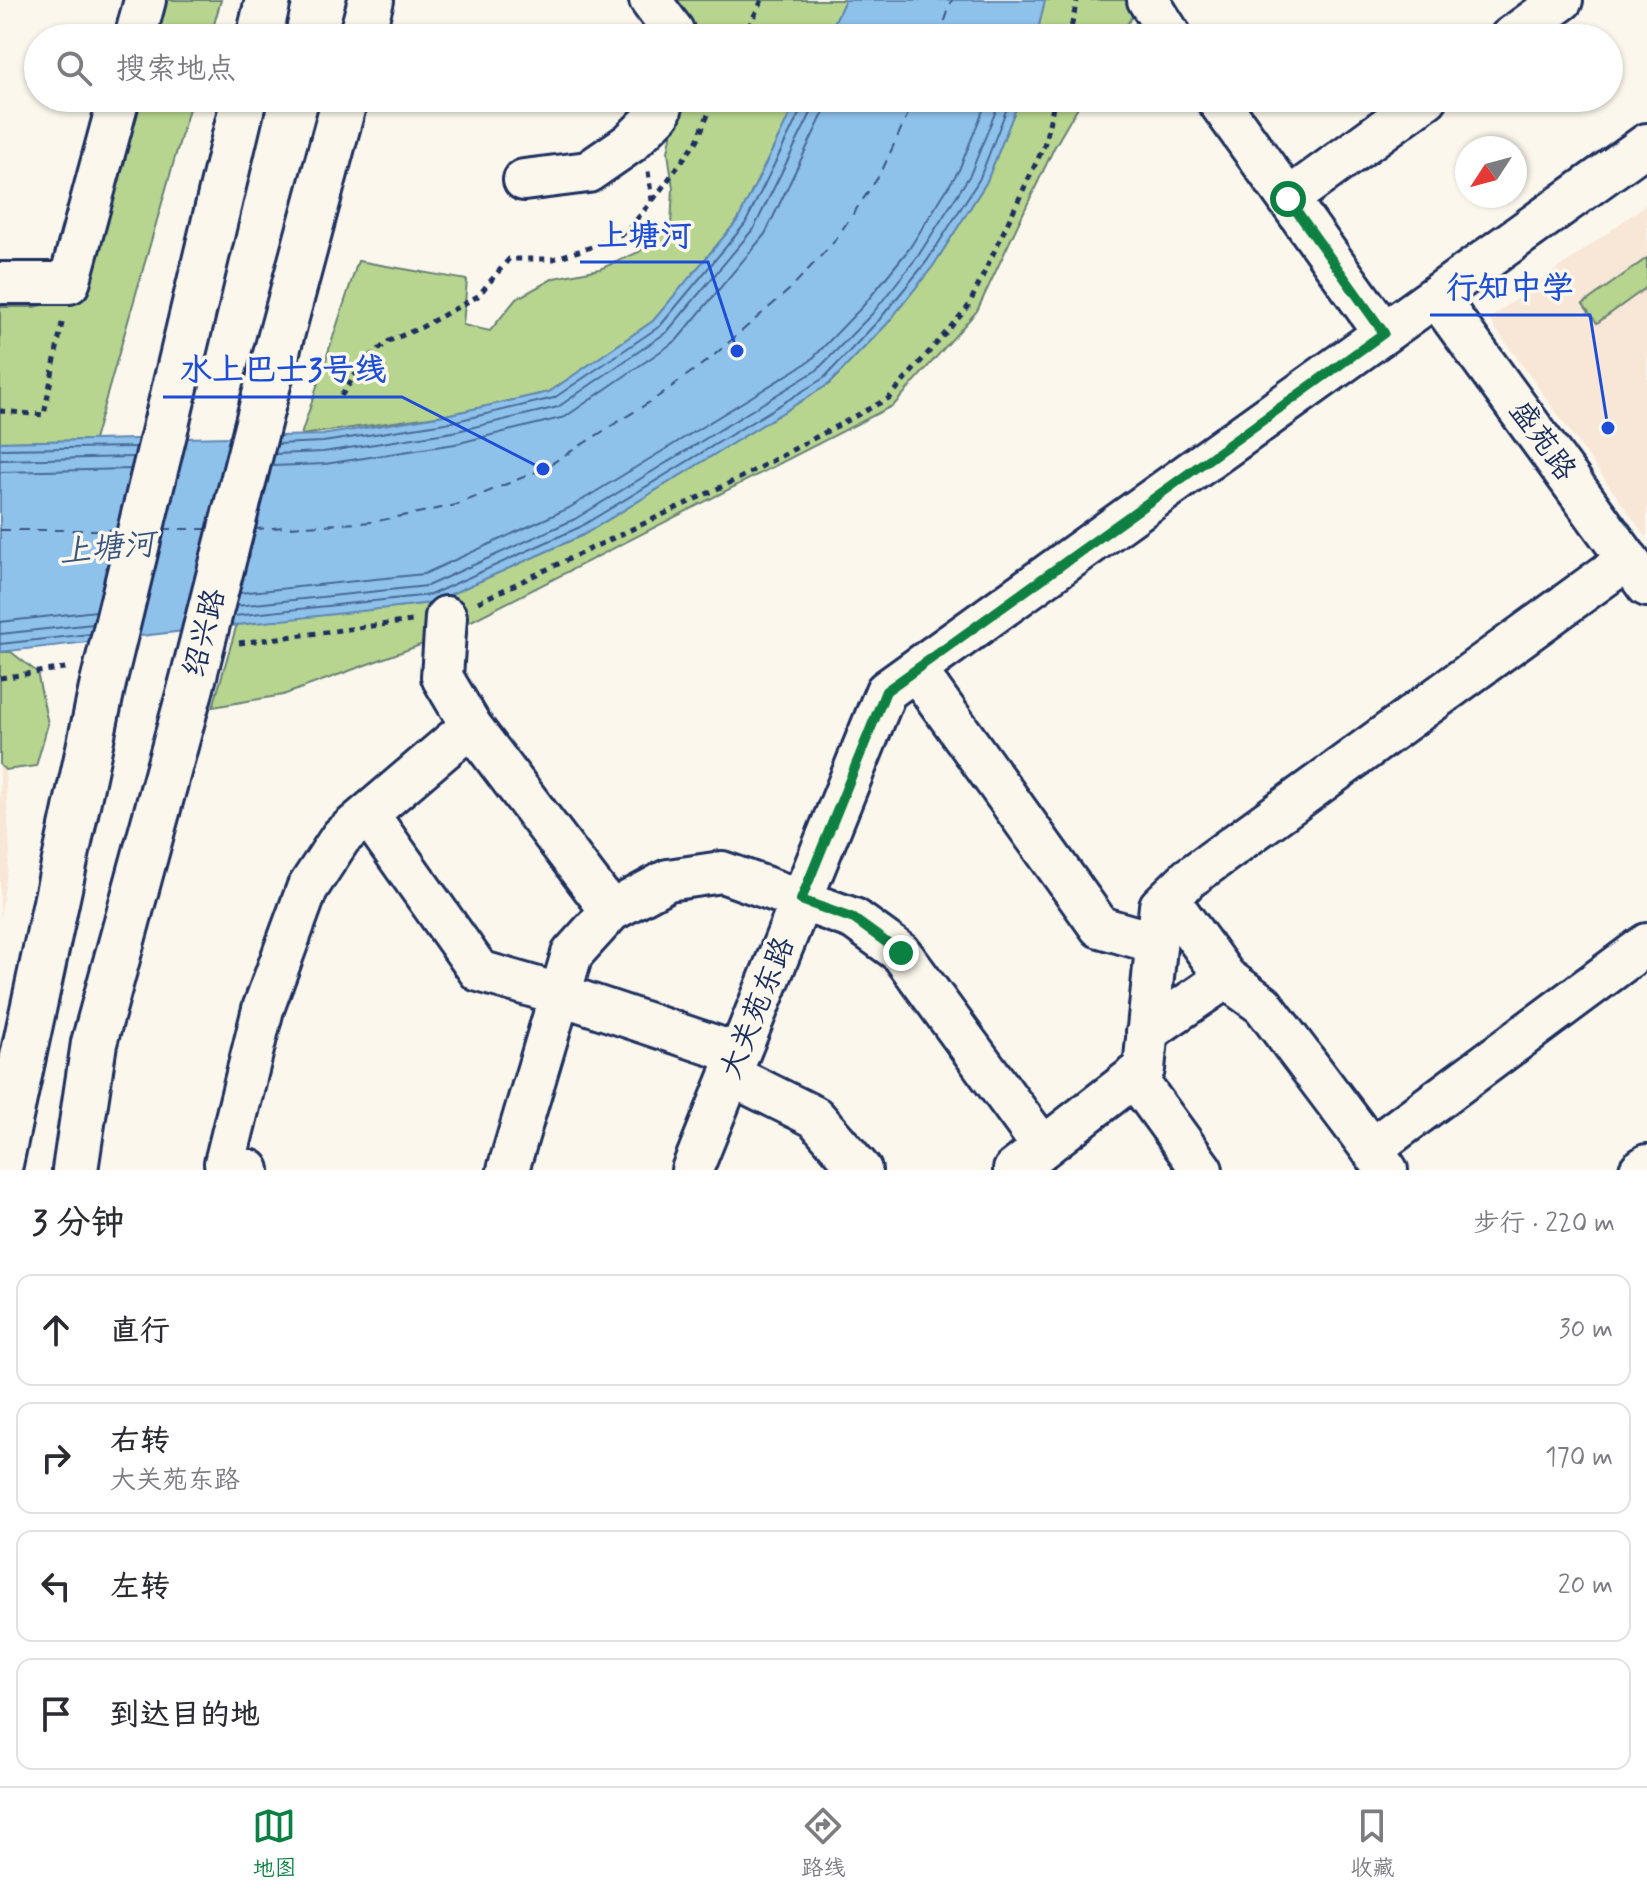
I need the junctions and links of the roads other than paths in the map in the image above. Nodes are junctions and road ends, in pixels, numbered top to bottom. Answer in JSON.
{"nodes":[{"id":1,"x":145,"y":0,"type":"edge"},
{"id":2,"x":268,"y":0,"type":"edge"},
{"id":3,"x":371,"y":0,"type":"edge"},
{"id":4,"x":650,"y":0,"type":"edge"},
{"id":5,"x":1562,"y":0,"type":"edge"},
{"id":6,"x":1148,"y":1,"type":"edge"},
{"id":7,"x":139,"y":24,"type":"edge"},
{"id":8,"x":262,"y":24,"type":"edge"},
{"id":9,"x":365,"y":24,"type":"edge"},
{"id":10,"x":668,"y":24,"type":"edge"},
{"id":11,"x":1163,"y":24,"type":"edge"},
{"id":12,"x":1529,"y":24,"type":"edge"},
{"id":13,"x":115,"y":112,"type":"edge"},
{"id":14,"x":241,"y":112,"type":"edge"},
{"id":15,"x":341,"y":112,"type":"edge"},
{"id":16,"x":660,"y":112,"type":"edge"},
{"id":17,"x":1226,"y":112,"type":"edge"},
{"id":18,"x":1408,"y":112,"type":"edge"},
{"id":19,"x":1647,"y":144,"type":"edge"},
{"id":20,"x":524,"y":180,"type":"dead end"},
{"id":21,"x":1288,"y":199,"type":"junction"},
{"id":22,"x":0,"y":283,"type":"edge"},
{"id":23,"x":1436,"y":296,"type":"junction"},
{"id":24,"x":1384,"y":333,"type":"junction"},
{"id":25,"x":1638,"y":572,"type":"edge"},
{"id":26,"x":446,"y":617,"type":"road end"},
{"id":27,"x":916,"y":670,"type":"junction"},
{"id":28,"x":471,"y":726,"type":"junction"},
{"id":29,"x":368,"y":814,"type":"junction"},
{"id":30,"x":1168,"y":898,"type":"junction"},
{"id":31,"x":801,"y":900,"type":"junction"},
{"id":32,"x":611,"y":911,"type":"junction"},
{"id":33,"x":1156,"y":943,"type":"junction"},
{"id":34,"x":1647,"y":944,"type":"edge"},
{"id":35,"x":1226,"y":978,"type":"junction"},
{"id":36,"x":562,"y":995,"type":"junction"},
{"id":37,"x":1147,"y":1032,"type":"junction"},
{"id":38,"x":735,"y":1064,"type":"junction"},
{"id":39,"x":1134,"y":1076,"type":"junction"},
{"id":40,"x":1029,"y":1158,"type":"edge"},
{"id":41,"x":1379,"y":1159,"type":"edge"},
{"id":42,"x":0,"y":1164,"type":"edge"},
{"id":43,"x":1647,"y":1165,"type":"edge"},
{"id":44,"x":75,"y":1170,"type":"edge"},
{"id":45,"x":249,"y":1170,"type":"edge"},
{"id":46,"x":508,"y":1170,"type":"edge"},
{"id":47,"x":692,"y":1170,"type":"edge"},
{"id":48,"x":861,"y":1170,"type":"edge"},
{"id":49,"x":1202,"y":1170,"type":"edge"},
{"id":50,"x":1640,"y":1170,"type":"edge"}],
"edges":[{"from":1,"to":7,"type":"street"},
{"from":2,"to":8,"type":"main road"},
{"from":3,"to":9,"type":"main road"},
{"from":4,"to":10,"type":"street"},
{"from":5,"to":12,"type":"street"},
{"from":6,"to":11,"type":"street"},
{"from":13,"to":22,"type":"street"},
{"from":14,"to":42,"type":"main road","bridge":true},
{"from":15,"to":44,"type":"main road","name":"绍兴路","bridge":true},
{"from":16,"to":20,"type":"street"},
{"from":17,"to":21,"type":"street"},
{"from":18,"to":21,"type":"street"},
{"from":19,"to":23,"type":"street","name":"大关苑东路"},
{"from":21,"to":24,"type":"street"},
{"from":23,"to":24,"type":"street","name":"大关苑东路"},
{"from":23,"to":25,"type":"street","name":"盛苑路"},
{"from":24,"to":27,"type":"street","name":"大关苑东路"},
{"from":25,"to":30,"type":"street"},
{"from":26,"to":28,"type":"street"},
{"from":27,"to":31,"type":"street","name":"大关苑东路"},
{"from":27,"to":33,"type":"street"},
{"from":28,"to":29,"type":"street"},
{"from":28,"to":32,"type":"street"},
{"from":29,"to":36,"type":"street"},
{"from":29,"to":45,"type":"street"},
{"from":30,"to":33,"type":"street"},
{"from":30,"to":35,"type":"street"},
{"from":31,"to":32,"type":"street"},
{"from":31,"to":38,"type":"street","name":"大关苑东路"},
{"from":31,"to":40,"type":"street"},
{"from":32,"to":36,"type":"street"},
{"from":33,"to":37,"type":"street"},
{"from":34,"to":41,"type":"street"},
{"from":35,"to":37,"type":"street"},
{"from":35,"to":41,"type":"street"},
{"from":36,"to":38,"type":"street"},
{"from":36,"to":46,"type":"street"},
{"from":37,"to":39,"type":"street"},
{"from":38,"to":47,"type":"street","name":"大关苑东路"},
{"from":38,"to":48,"type":"street"},
{"from":39,"to":40,"type":"street"},
{"from":39,"to":49,"type":"street"},
{"from":43,"to":50,"type":"street"}]}
